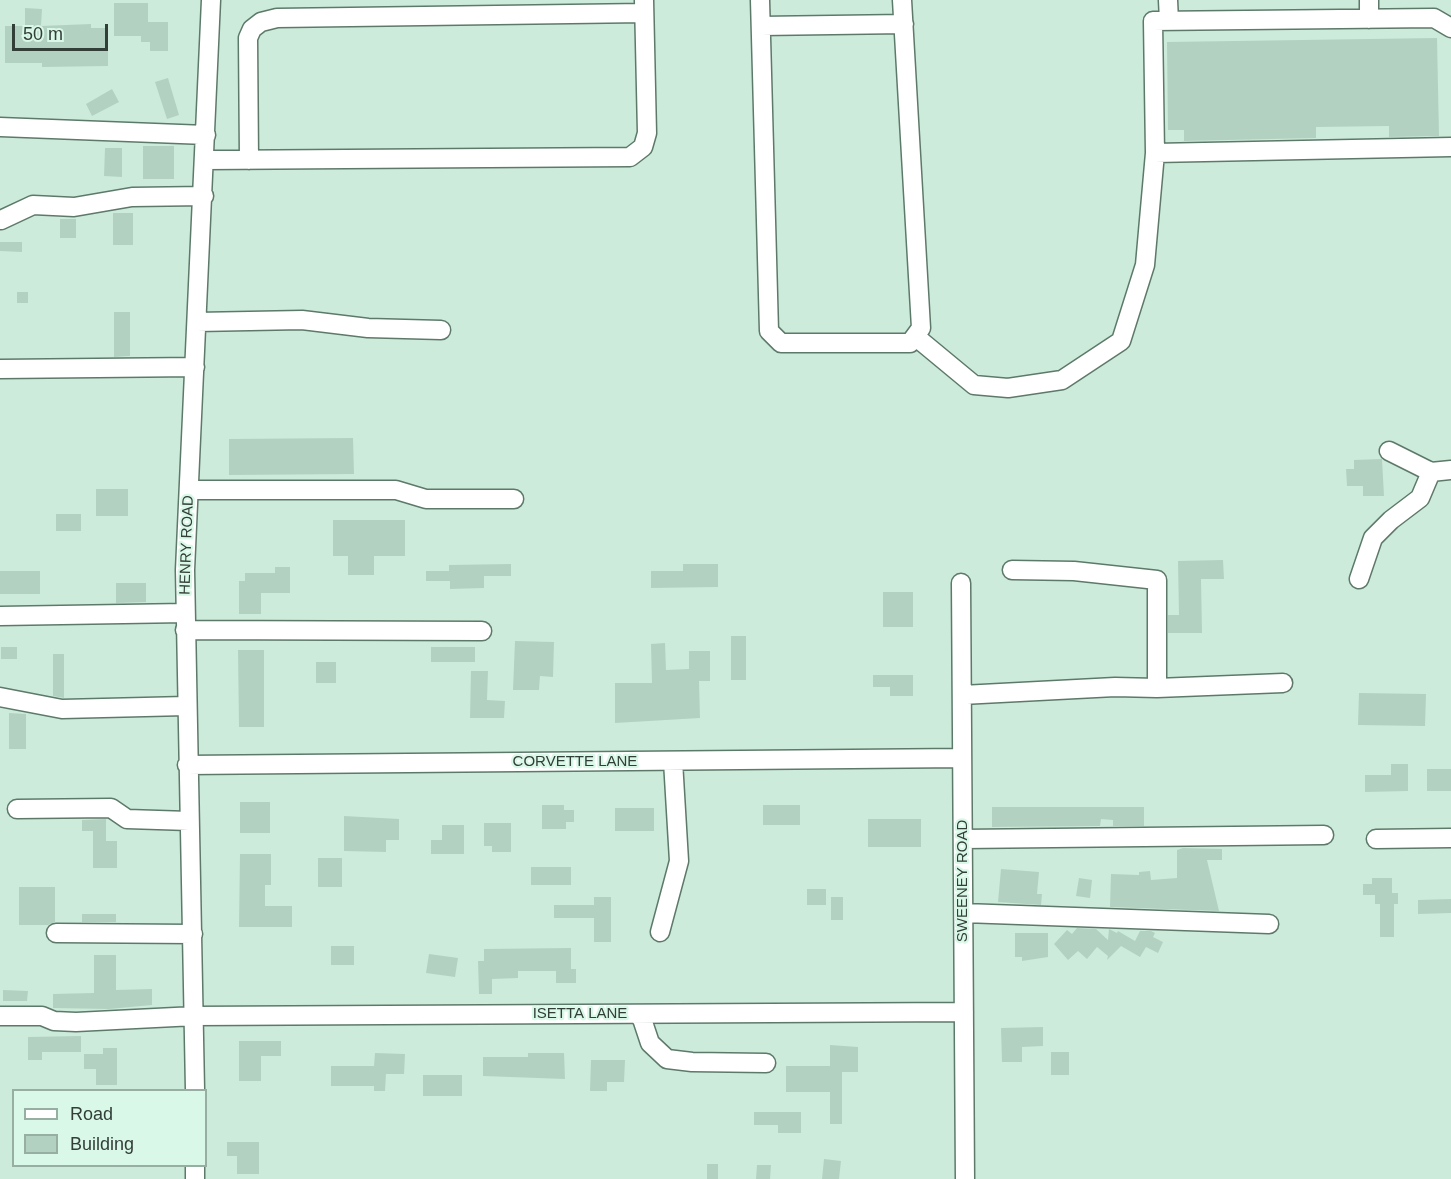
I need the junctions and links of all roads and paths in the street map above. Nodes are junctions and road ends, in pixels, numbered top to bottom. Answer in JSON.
{"nodes":[{"id":1,"x":211,"y":0,"type":"edge"},
{"id":2,"x":760,"y":0,"type":"edge"},
{"id":3,"x":903,"y":0,"type":"edge"},
{"id":4,"x":1168,"y":0,"type":"edge"},
{"id":5,"x":1369,"y":0,"type":"edge"},
{"id":6,"x":644,"y":6,"type":"edge"},
{"id":7,"x":327,"y":8,"type":"edge"},
{"id":8,"x":1369,"y":19,"type":"junction"},
{"id":9,"x":1169,"y":21,"type":"junction"},
{"id":10,"x":904,"y":24,"type":"junction"},
{"id":11,"x":761,"y":26,"type":"junction"},
{"id":12,"x":1451,"y":28,"type":"edge"},
{"id":13,"x":0,"y":127,"type":"edge"},
{"id":14,"x":207,"y":135,"type":"junction"},
{"id":15,"x":1451,"y":147,"type":"edge"},
{"id":16,"x":1155,"y":153,"type":"junction"},
{"id":17,"x":205,"y":160,"type":"junction"},
{"id":18,"x":249,"y":160,"type":"junction"},
{"id":19,"x":204,"y":196,"type":"junction"},
{"id":20,"x":1,"y":220,"type":"edge"},
{"id":21,"x":197,"y":322,"type":"junction"},
{"id":22,"x":441,"y":330,"type":"dead end"},
{"id":23,"x":916,"y":337,"type":"junction"},
{"id":24,"x":195,"y":367,"type":"junction"},
{"id":25,"x":0,"y":369,"type":"edge"},
{"id":26,"x":1389,"y":451,"type":"dead end"},
{"id":27,"x":1451,"y":470,"type":"edge"},
{"id":28,"x":1431,"y":472,"type":"junction"},
{"id":29,"x":189,"y":490,"type":"junction"},
{"id":30,"x":514,"y":499,"type":"dead end"},
{"id":31,"x":1012,"y":570,"type":"dead end"},
{"id":32,"x":1359,"y":579,"type":"dead end"},
{"id":33,"x":961,"y":583,"type":"dead end"},
{"id":34,"x":0,"y":616,"type":"edge"},
{"id":35,"x":185,"y":621,"type":"junction"},
{"id":36,"x":482,"y":631,"type":"dead end"},
{"id":37,"x":1283,"y":683,"type":"dead end"},
{"id":38,"x":1157,"y":688,"type":"junction"},
{"id":39,"x":962,"y":695,"type":"junction"},
{"id":40,"x":0,"y":697,"type":"edge"},
{"id":41,"x":186,"y":706,"type":"junction"},
{"id":42,"x":962,"y":758,"type":"junction"},
{"id":43,"x":673,"y":761,"type":"junction"},
{"id":44,"x":187,"y":765,"type":"junction"},
{"id":45,"x":17,"y":808,"type":"dead end"},
{"id":46,"x":189,"y":821,"type":"junction"},
{"id":47,"x":1324,"y":835,"type":"dead end"},
{"id":48,"x":1451,"y":838,"type":"edge"},
{"id":49,"x":963,"y":839,"type":"junction"},
{"id":50,"x":1376,"y":839,"type":"dead end"},
{"id":51,"x":963,"y":913,"type":"junction"},
{"id":52,"x":1269,"y":924,"type":"dead end"},
{"id":53,"x":660,"y":932,"type":"dead end"},
{"id":54,"x":56,"y":933,"type":"dead end"},
{"id":55,"x":193,"y":934,"type":"junction"},
{"id":56,"x":964,"y":1012,"type":"junction"},
{"id":57,"x":637,"y":1014,"type":"junction"},
{"id":58,"x":0,"y":1016,"type":"edge"},
{"id":59,"x":195,"y":1016,"type":"junction"},
{"id":60,"x":766,"y":1063,"type":"dead end"},
{"id":61,"x":195,"y":1089,"type":"edge"},
{"id":62,"x":965,"y":1179,"type":"edge"}],
"edges":[{"from":1,"to":14,"type":"street","name":"HENRY ROAD"},
{"from":2,"to":11,"type":"street"},
{"from":3,"to":10,"type":"street"},
{"from":4,"to":9,"type":"street"},
{"from":5,"to":8,"type":"street"},
{"from":6,"to":7,"type":"street"},
{"from":6,"to":18,"type":"street"},
{"from":7,"to":18,"type":"street"},
{"from":8,"to":9,"type":"street"},
{"from":8,"to":12,"type":"street"},
{"from":9,"to":16,"type":"street"},
{"from":10,"to":11,"type":"street"},
{"from":10,"to":23,"type":"street"},
{"from":11,"to":23,"type":"street"},
{"from":13,"to":14,"type":"street"},
{"from":14,"to":17,"type":"street","name":"HENRY ROAD"},
{"from":15,"to":16,"type":"street"},
{"from":16,"to":23,"type":"street"},
{"from":17,"to":18,"type":"street"},
{"from":17,"to":19,"type":"street","name":"HENRY ROAD"},
{"from":19,"to":20,"type":"street"},
{"from":19,"to":21,"type":"street","name":"HENRY ROAD"},
{"from":21,"to":22,"type":"street"},
{"from":21,"to":24,"type":"street","name":"HENRY ROAD"},
{"from":24,"to":25,"type":"street"},
{"from":24,"to":29,"type":"street","name":"HENRY ROAD"},
{"from":26,"to":28,"type":"street"},
{"from":27,"to":28,"type":"street"},
{"from":28,"to":32,"type":"street"},
{"from":29,"to":30,"type":"street"},
{"from":29,"to":35,"type":"street","name":"HENRY ROAD"},
{"from":31,"to":38,"type":"street"},
{"from":33,"to":39,"type":"street","name":"SWEENEY ROAD"},
{"from":34,"to":35,"type":"street"},
{"from":35,"to":36,"type":"street"},
{"from":35,"to":41,"type":"street","name":"HENRY ROAD"},
{"from":37,"to":38,"type":"street"},
{"from":38,"to":39,"type":"street"},
{"from":39,"to":42,"type":"street","name":"SWEENEY ROAD"},
{"from":40,"to":41,"type":"street"},
{"from":41,"to":44,"type":"street","name":"HENRY ROAD"},
{"from":42,"to":43,"type":"street","name":"CORVETTE LANE"},
{"from":42,"to":49,"type":"street","name":"SWEENEY ROAD"},
{"from":43,"to":44,"type":"street","name":"CORVETTE LANE"},
{"from":43,"to":53,"type":"street"},
{"from":44,"to":46,"type":"street","name":"HENRY ROAD"},
{"from":45,"to":46,"type":"street"},
{"from":46,"to":55,"type":"street","name":"HENRY ROAD"},
{"from":47,"to":49,"type":"street"},
{"from":48,"to":50,"type":"street"},
{"from":49,"to":51,"type":"street","name":"SWEENEY ROAD"},
{"from":51,"to":52,"type":"street"},
{"from":51,"to":56,"type":"street","name":"SWEENEY ROAD"},
{"from":54,"to":55,"type":"street"},
{"from":55,"to":59,"type":"street","name":"HENRY ROAD"},
{"from":56,"to":57,"type":"street","name":"ISETTA LANE"},
{"from":56,"to":62,"type":"street","name":"SWEENEY ROAD"},
{"from":57,"to":59,"type":"street","name":"ISETTA LANE"},
{"from":57,"to":60,"type":"street"},
{"from":58,"to":59,"type":"street","name":"ISETTA LANE"},
{"from":59,"to":61,"type":"street","name":"HENRY ROAD"}]}
